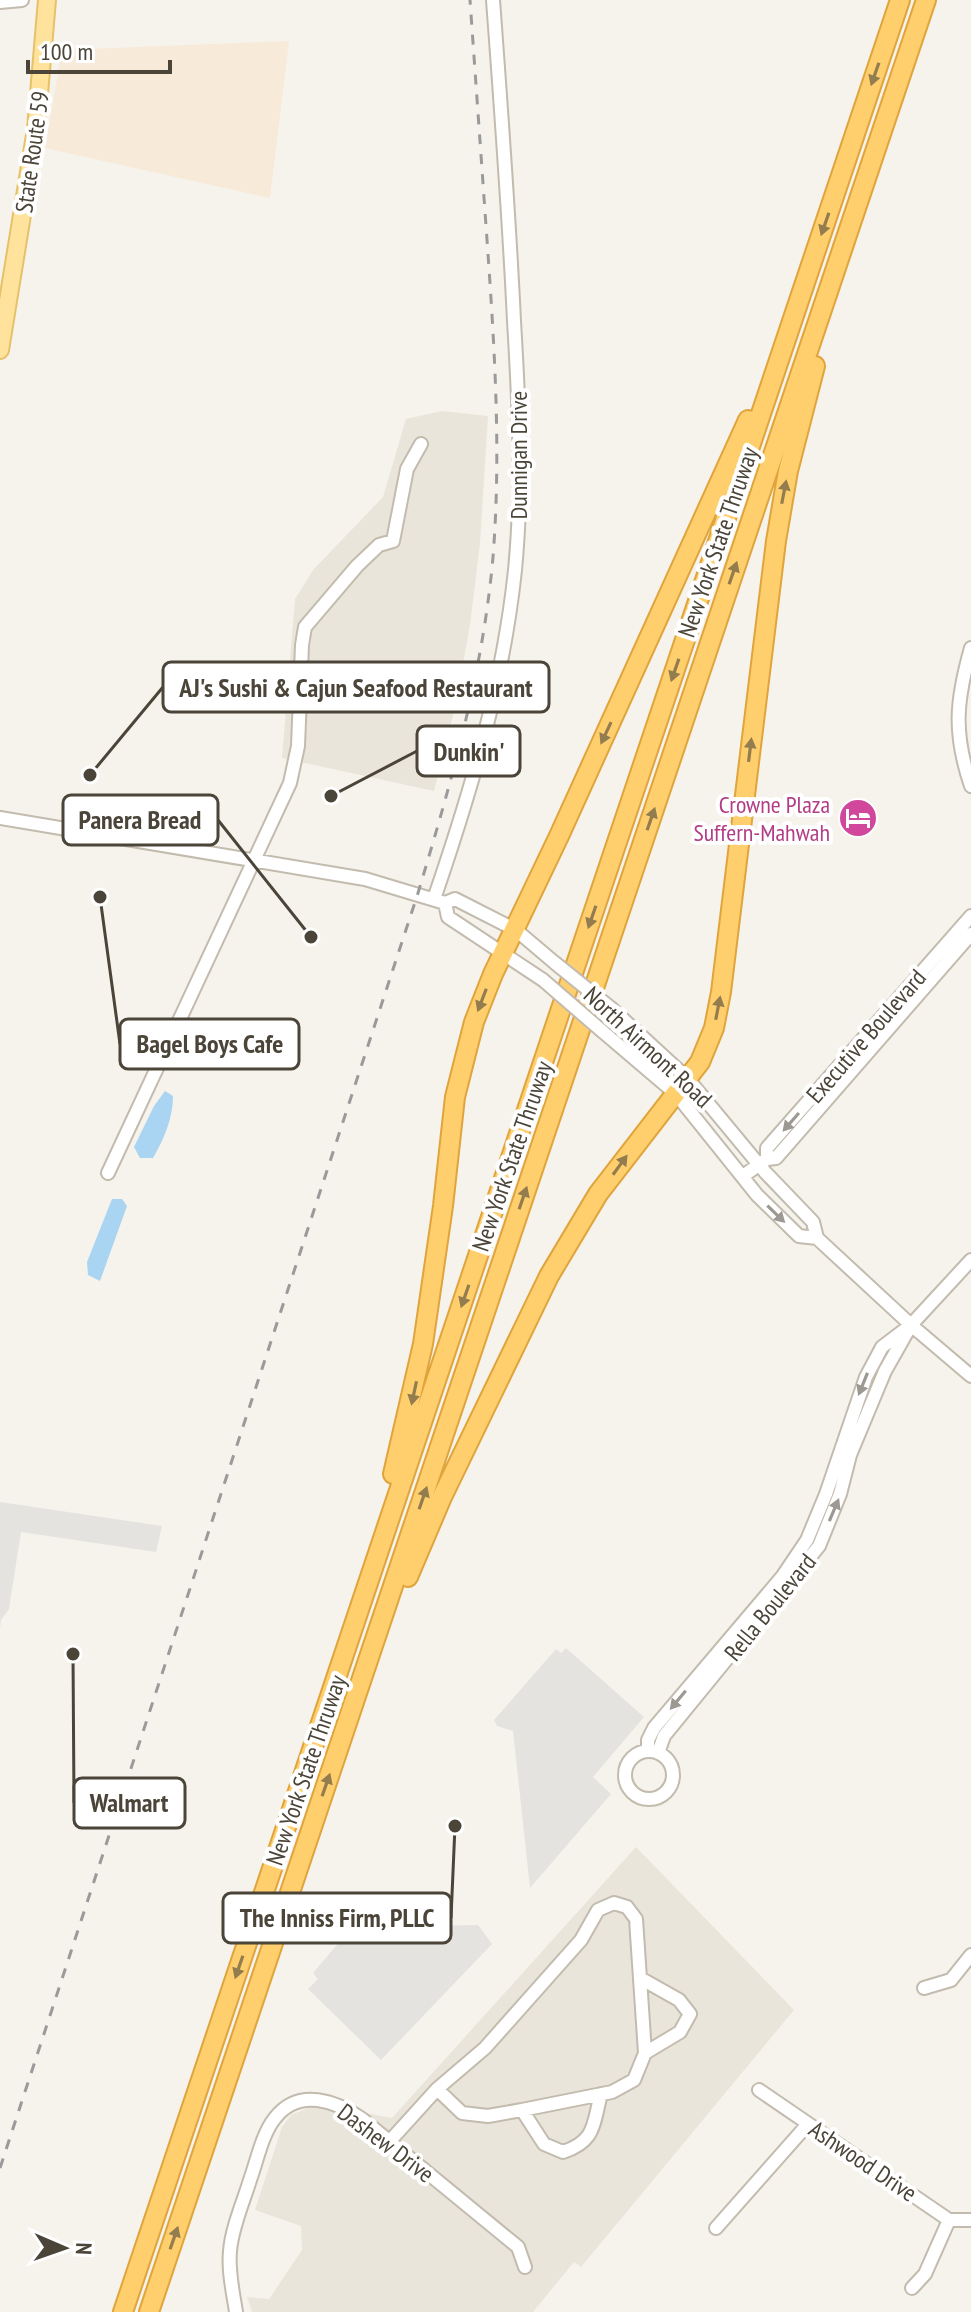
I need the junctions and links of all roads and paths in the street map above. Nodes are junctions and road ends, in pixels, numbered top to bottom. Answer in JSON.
{"nodes":[{"id":1,"x":22,"y":0,"type":"edge"},
{"id":2,"x":47,"y":0,"type":"edge"},
{"id":3,"x":493,"y":0,"type":"edge"},
{"id":4,"x":900,"y":0,"type":"edge"},
{"id":5,"x":926,"y":0,"type":"edge"},
{"id":6,"x":0,"y":2,"type":"edge"},
{"id":7,"x":875,"y":151,"type":"junction"},
{"id":8,"x":807,"y":278,"type":"junction"},
{"id":9,"x":3,"y":309,"type":"edge"},
{"id":10,"x":0,"y":350,"type":"edge"},
{"id":11,"x":421,"y":444,"type":"dead end"},
{"id":12,"x":971,"y":648,"type":"edge"},
{"id":13,"x":971,"y":786,"type":"edge"},
{"id":14,"x":0,"y":818,"type":"edge"},
{"id":15,"x":254,"y":861,"type":"junction"},
{"id":16,"x":439,"y":901,"type":"junction"},
{"id":17,"x":971,"y":916,"type":"edge"},
{"id":18,"x":516,"y":930,"type":"junction"},
{"id":19,"x":971,"y":934,"type":"edge"},
{"id":20,"x":504,"y":953,"type":"junction"},
{"id":21,"x":682,"y":1087,"type":"junction"},
{"id":22,"x":763,"y":1162,"type":"junction"},
{"id":23,"x":108,"y":1173,"type":"dead end"},
{"id":24,"x":743,"y":1176,"type":"junction"},
{"id":25,"x":817,"y":1238,"type":"junction"},
{"id":26,"x":971,"y":1260,"type":"edge"},
{"id":27,"x":911,"y":1325,"type":"junction"},
{"id":28,"x":971,"y":1376,"type":"edge"},
{"id":29,"x":322,"y":1723,"type":"junction"},
{"id":30,"x":344,"y":1731,"type":"junction"},
{"id":31,"x":653,"y":1752,"type":"dead end"},
{"id":32,"x":971,"y":1955,"type":"edge"},
{"id":33,"x":640,"y":1978,"type":"junction"},
{"id":34,"x":924,"y":1988,"type":"dead end"},
{"id":35,"x":645,"y":2053,"type":"junction"},
{"id":36,"x":437,"y":2089,"type":"junction"},
{"id":37,"x":759,"y":2090,"type":"dead end"},
{"id":38,"x":601,"y":2094,"type":"junction"},
{"id":39,"x":522,"y":2110,"type":"junction"},
{"id":40,"x":808,"y":2124,"type":"junction"},
{"id":41,"x":389,"y":2142,"type":"junction"},
{"id":42,"x":949,"y":2220,"type":"junction"},
{"id":43,"x":971,"y":2220,"type":"edge"},
{"id":44,"x":716,"y":2228,"type":"dead end"},
{"id":45,"x":525,"y":2267,"type":"dead end"},
{"id":46,"x":912,"y":2288,"type":"dead end"},
{"id":47,"x":123,"y":2312,"type":"edge"},
{"id":48,"x":149,"y":2312,"type":"edge"},
{"id":49,"x":236,"y":2312,"type":"edge"}],
"edges":[{"from":1,"to":6,"type":"street"},
{"from":2,"to":9,"type":"main road","name":"State Route 59"},
{"from":3,"to":16,"type":"street","name":"Dunnigan Drive"},
{"from":4,"to":8,"type":"highway","name":"New York State Thruway","one_way":true},
{"from":5,"to":7,"type":"highway","name":"New York State Thruway"},
{"from":21,"to":7,"type":"highway","one_way":true},
{"from":30,"to":7,"type":"highway","name":"New York State Thruway","one_way":true},
{"from":8,"to":18,"type":"highway","one_way":true},
{"from":8,"to":29,"type":"highway","name":"New York State Thruway","one_way":true},
{"from":9,"to":10,"type":"main road","name":"State Route 59"},
{"from":11,"to":15,"type":"street"},
{"from":12,"to":13,"type":"street"},
{"from":14,"to":15,"type":"street","name":"North Airmont Road"},
{"from":15,"to":16,"type":"street","name":"North Airmont Road"},
{"from":15,"to":23,"type":"street"},
{"from":16,"to":18,"type":"street","name":"North Airmont Road"},
{"from":16,"to":20,"type":"street","name":"North Airmont Road"},
{"from":17,"to":22,"type":"street","name":"Executive Boulevard","one_way":true},
{"from":18,"to":20,"type":"highway"},
{"from":18,"to":21,"type":"street","name":"North Airmont Road","bridge":true},
{"from":19,"to":22,"type":"street","name":"Executive Boulevard"},
{"from":20,"to":21,"type":"street","name":"North Airmont Road","bridge":true},
{"from":20,"to":29,"type":"highway","one_way":true},
{"from":21,"to":22,"type":"street","name":"North Airmont Road"},
{"from":21,"to":24,"type":"street","name":"North Airmont Road"},
{"from":30,"to":21,"type":"highway","one_way":true},
{"from":22,"to":24,"type":"street"},
{"from":22,"to":25,"type":"street","name":"North Airmont Road"},
{"from":24,"to":25,"type":"street","name":"North Airmont Road","one_way":true},
{"from":25,"to":27,"type":"street","name":"North Airmont Road"},
{"from":26,"to":27,"type":"street","name":"Rella Boulevard"},
{"from":27,"to":28,"type":"street","name":"North Airmont Road"},
{"from":27,"to":31,"type":"street","name":"Rella Boulevard"},
{"from":29,"to":47,"type":"highway","name":"New York State Thruway","one_way":true},
{"from":48,"to":30,"type":"highway","name":"New York State Thruway","one_way":true},
{"from":32,"to":34,"type":"street"},
{"from":33,"to":35,"type":"street"},
{"from":33,"to":35,"type":"street"},
{"from":33,"to":36,"type":"street"},
{"from":35,"to":38,"type":"street"},
{"from":36,"to":39,"type":"street"},
{"from":36,"to":41,"type":"street"},
{"from":37,"to":40,"type":"street","name":"Ashwood Drive"},
{"from":38,"to":39,"type":"street"},
{"from":38,"to":39,"type":"street"},
{"from":40,"to":42,"type":"street","name":"Ashwood Drive"},
{"from":40,"to":44,"type":"street"},
{"from":41,"to":45,"type":"street","name":"Dashew Drive"},
{"from":41,"to":49,"type":"street","name":"Dashew Drive"},
{"from":42,"to":43,"type":"street"},
{"from":42,"to":46,"type":"street"}]}
